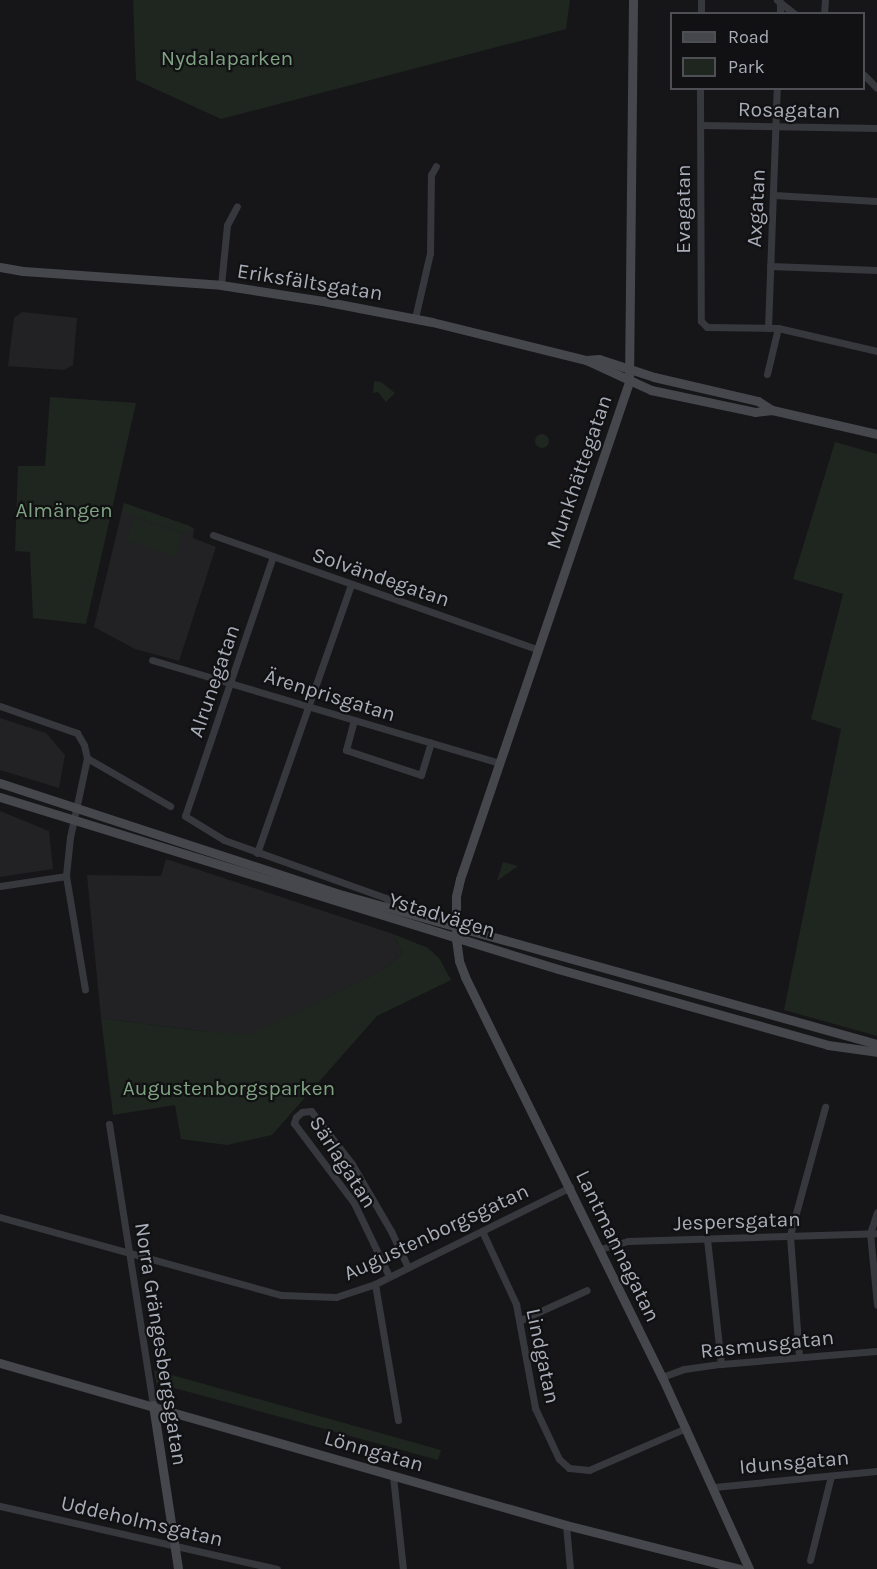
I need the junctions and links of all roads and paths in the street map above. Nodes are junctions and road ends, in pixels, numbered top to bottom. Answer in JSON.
{"nodes":[{"id":1,"x":633,"y":0,"type":"edge"},
{"id":2,"x":779,"y":1,"type":"edge"},
{"id":3,"x":793,"y":12,"type":"edge"},
{"id":4,"x":865,"y":76,"type":"edge"},
{"id":5,"x":877,"y":88,"type":"edge"},
{"id":6,"x":700,"y":90,"type":"edge"},
{"id":7,"x":777,"y":90,"type":"edge"},
{"id":8,"x":700,"y":125,"type":"junction"},
{"id":9,"x":776,"y":126,"type":"junction"},
{"id":10,"x":877,"y":128,"type":"edge"},
{"id":11,"x":436,"y":166,"type":"dead end"},
{"id":12,"x":774,"y":195,"type":"junction"},
{"id":13,"x":877,"y":201,"type":"edge"},
{"id":14,"x":237,"y":206,"type":"dead end"},
{"id":15,"x":770,"y":266,"type":"junction"},
{"id":16,"x":0,"y":267,"type":"edge"},
{"id":17,"x":877,"y":270,"type":"edge"},
{"id":18,"x":22,"y":271,"type":"junction"},
{"id":19,"x":0,"y":274,"type":"edge"},
{"id":20,"x":221,"y":285,"type":"junction"},
{"id":21,"x":415,"y":318,"type":"junction"},
{"id":22,"x":778,"y":327,"type":"junction"},
{"id":23,"x":768,"y":328,"type":"junction"},
{"id":24,"x":877,"y":351,"type":"edge"},
{"id":25,"x":586,"y":360,"type":"junction"},
{"id":26,"x":630,"y":369,"type":"junction"},
{"id":27,"x":767,"y":374,"type":"dead end"},
{"id":28,"x":629,"y":382,"type":"junction"},
{"id":29,"x":772,"y":410,"type":"junction"},
{"id":30,"x":877,"y":434,"type":"edge"},
{"id":31,"x":213,"y":535,"type":"dead end"},
{"id":32,"x":273,"y":556,"type":"junction"},
{"id":33,"x":351,"y":584,"type":"junction"},
{"id":34,"x":537,"y":649,"type":"junction"},
{"id":35,"x":152,"y":660,"type":"dead end"},
{"id":36,"x":230,"y":683,"type":"junction"},
{"id":37,"x":0,"y":706,"type":"edge"},
{"id":38,"x":308,"y":706,"type":"junction"},
{"id":39,"x":354,"y":720,"type":"junction"},
{"id":40,"x":431,"y":743,"type":"junction"},
{"id":41,"x":87,"y":758,"type":"junction"},
{"id":42,"x":499,"y":763,"type":"junction"},
{"id":43,"x":0,"y":783,"type":"edge"},
{"id":44,"x":0,"y":797,"type":"edge"},
{"id":45,"x":170,"y":806,"type":"dead end"},
{"id":46,"x":76,"y":807,"type":"junction"},
{"id":47,"x":185,"y":816,"type":"joint"},
{"id":48,"x":74,"y":820,"type":"junction"},
{"id":49,"x":257,"y":853,"type":"junction"},
{"id":50,"x":66,"y":876,"type":"junction"},
{"id":51,"x":0,"y":886,"type":"edge"},
{"id":52,"x":394,"y":909,"type":"junction"},
{"id":53,"x":456,"y":927,"type":"junction"},
{"id":54,"x":456,"y":939,"type":"junction"},
{"id":55,"x":85,"y":989,"type":"dead end"},
{"id":56,"x":877,"y":1044,"type":"edge"},
{"id":57,"x":877,"y":1052,"type":"edge"},
{"id":58,"x":825,"y":1107,"type":"dead end"},
{"id":59,"x":109,"y":1124,"type":"dead end"},
{"id":60,"x":570,"y":1187,"type":"junction"},
{"id":61,"x":877,"y":1212,"type":"edge"},
{"id":62,"x":0,"y":1217,"type":"edge"},
{"id":63,"x":482,"y":1231,"type":"junction"},
{"id":64,"x":874,"y":1233,"type":"edge"},
{"id":65,"x":790,"y":1235,"type":"junction"},
{"id":66,"x":707,"y":1239,"type":"junction"},
{"id":67,"x":600,"y":1249,"type":"junction"},
{"id":68,"x":130,"y":1255,"type":"junction"},
{"id":69,"x":408,"y":1267,"type":"junction"},
{"id":70,"x":389,"y":1276,"type":"junction"},
{"id":71,"x":375,"y":1284,"type":"junction"},
{"id":72,"x":587,"y":1290,"type":"dead end"},
{"id":73,"x":877,"y":1305,"type":"edge"},
{"id":74,"x":521,"y":1320,"type":"junction"},
{"id":75,"x":877,"y":1351,"type":"edge"},
{"id":76,"x":799,"y":1356,"type":"junction"},
{"id":77,"x":0,"y":1363,"type":"edge"},
{"id":78,"x":721,"y":1364,"type":"junction"},
{"id":79,"x":662,"y":1377,"type":"junction"},
{"id":80,"x":153,"y":1405,"type":"junction"},
{"id":81,"x":398,"y":1419,"type":"dead end"},
{"id":82,"x":687,"y":1428,"type":"junction"},
{"id":83,"x":877,"y":1471,"type":"edge"},
{"id":84,"x":393,"y":1476,"type":"junction"},
{"id":85,"x":831,"y":1476,"type":"junction"},
{"id":86,"x":714,"y":1487,"type":"junction"},
{"id":87,"x":0,"y":1506,"type":"edge"},
{"id":88,"x":566,"y":1525,"type":"junction"},
{"id":89,"x":173,"y":1543,"type":"junction"},
{"id":90,"x":810,"y":1560,"type":"dead end"},
{"id":91,"x":178,"y":1569,"type":"edge"},
{"id":92,"x":277,"y":1569,"type":"edge"},
{"id":93,"x":403,"y":1569,"type":"edge"},
{"id":94,"x":570,"y":1569,"type":"edge"},
{"id":95,"x":740,"y":1569,"type":"edge"},
{"id":96,"x":749,"y":1569,"type":"edge"}],
"edges":[{"from":1,"to":26,"type":"main road","name":"Munkhättegatan"},
{"from":2,"to":3,"type":"street"},
{"from":4,"to":5,"type":"street"},
{"from":6,"to":8,"type":"street","name":"Evagatan"},
{"from":7,"to":9,"type":"street","name":"Axgatan"},
{"from":8,"to":9,"type":"street","name":"Rosagatan"},
{"from":8,"to":23,"type":"street","name":"Evagatan"},
{"from":9,"to":10,"type":"street","name":"Rosagatan"},
{"from":9,"to":12,"type":"street","name":"Axgatan"},
{"from":11,"to":21,"type":"street"},
{"from":12,"to":13,"type":"street"},
{"from":12,"to":15,"type":"street","name":"Axgatan"},
{"from":14,"to":20,"type":"street"},
{"from":15,"to":17,"type":"street"},
{"from":15,"to":23,"type":"street","name":"Axgatan"},
{"from":16,"to":18,"type":"main road","name":"Eriksfältsgatan"},
{"from":18,"to":19,"type":"main road","name":"Eriksfältsgatan"},
{"from":18,"to":20,"type":"main road","name":"Eriksfältsgatan"},
{"from":20,"to":21,"type":"main road","name":"Eriksfältsgatan"},
{"from":21,"to":25,"type":"main road","name":"Eriksfältsgatan"},
{"from":22,"to":23,"type":"street"},
{"from":22,"to":24,"type":"street"},
{"from":22,"to":27,"type":"street"},
{"from":25,"to":26,"type":"main road","name":"Eriksfältsgatan"},
{"from":25,"to":28,"type":"main road","name":"Eriksfältsgatan"},
{"from":26,"to":28,"type":"main road","name":"Munkhättegatan"},
{"from":26,"to":29,"type":"main road","name":"Eriksfältsgatan"},
{"from":28,"to":29,"type":"main road","name":"Eriksfältsgatan"},
{"from":28,"to":34,"type":"main road","name":"Munkhättegatan"},
{"from":29,"to":30,"type":"main road","name":"Eriksfältsgatan"},
{"from":31,"to":32,"type":"street","name":"Solvändegatan"},
{"from":32,"to":33,"type":"street","name":"Solvändegatan"},
{"from":32,"to":36,"type":"street","name":"Alrunegatan"},
{"from":33,"to":34,"type":"street","name":"Solvändegatan"},
{"from":33,"to":38,"type":"street"},
{"from":34,"to":42,"type":"main road","name":"Munkhättegatan"},
{"from":35,"to":36,"type":"street","name":"Ärenprisgatan"},
{"from":36,"to":38,"type":"street","name":"Ärenprisgatan"},
{"from":36,"to":47,"type":"street","name":"Alrunegatan"},
{"from":37,"to":41,"type":"street"},
{"from":38,"to":39,"type":"street","name":"Ärenprisgatan"},
{"from":38,"to":49,"type":"street"},
{"from":39,"to":40,"type":"street","name":"Ärenprisgatan"},
{"from":39,"to":40,"type":"street"},
{"from":40,"to":42,"type":"street","name":"Ärenprisgatan"},
{"from":41,"to":45,"type":"street"},
{"from":41,"to":46,"type":"street"},
{"from":42,"to":53,"type":"main road","name":"Munkhättegatan"},
{"from":43,"to":46,"type":"main road","name":"Ystadvägen"},
{"from":44,"to":48,"type":"main road","name":"Ystadvägen"},
{"from":46,"to":48,"type":"street"},
{"from":46,"to":52,"type":"main road","name":"Ystadvägen"},
{"from":47,"to":49,"type":"street","name":"Ystadvägen"},
{"from":48,"to":50,"type":"street"},
{"from":48,"to":54,"type":"main road","name":"Ystadvägen"},
{"from":49,"to":52,"type":"street","name":"Ystadvägen"},
{"from":50,"to":51,"type":"street"},
{"from":50,"to":55,"type":"street"},
{"from":52,"to":53,"type":"main road","name":"Ystadvägen"},
{"from":53,"to":54,"type":"main road","name":"Munkhättegatan"},
{"from":53,"to":56,"type":"main road","name":"Ystadvägen"},
{"from":54,"to":57,"type":"main road","name":"Ystadvägen"},
{"from":54,"to":60,"type":"main road","name":"Lantmannagatan"},
{"from":58,"to":65,"type":"street"},
{"from":59,"to":68,"type":"street","name":"Norra Grängesbergsgatan"},
{"from":60,"to":63,"type":"street","name":"Augustenborgsgatan"},
{"from":60,"to":67,"type":"main road","name":"Lantmannagatan"},
{"from":61,"to":64,"type":"street"},
{"from":62,"to":68,"type":"street","name":"Augustenborgsgatan"},
{"from":63,"to":69,"type":"street","name":"Augustenborgsgatan"},
{"from":63,"to":74,"type":"street","name":"Lindgatan"},
{"from":64,"to":65,"type":"street","name":"Jespersgatan"},
{"from":64,"to":73,"type":"street"},
{"from":65,"to":66,"type":"street","name":"Jespersgatan"},
{"from":65,"to":76,"type":"street"},
{"from":66,"to":67,"type":"street","name":"Jespersgatan"},
{"from":66,"to":78,"type":"street"},
{"from":67,"to":79,"type":"main road","name":"Lantmannagatan"},
{"from":68,"to":71,"type":"street","name":"Augustenborgsgatan"},
{"from":68,"to":80,"type":"street","name":"Norra Grängesbergsgatan"},
{"from":69,"to":70,"type":"street","name":"Augustenborgsgatan"},
{"from":69,"to":70,"type":"street","name":"Särlagatan"},
{"from":70,"to":71,"type":"street","name":"Augustenborgsgatan"},
{"from":71,"to":81,"type":"street"},
{"from":72,"to":74,"type":"street"},
{"from":74,"to":82,"type":"street","name":"Lindgatan"},
{"from":75,"to":76,"type":"street","name":"Rasmusgatan"},
{"from":76,"to":78,"type":"street","name":"Rasmusgatan"},
{"from":77,"to":80,"type":"main road","name":"Lönngatan"},
{"from":78,"to":79,"type":"street","name":"Rasmusgatan"},
{"from":79,"to":82,"type":"main road","name":"Lantmannagatan"},
{"from":80,"to":84,"type":"main road","name":"Lönngatan"},
{"from":80,"to":89,"type":"main road","name":"Norra Grängesbergsgatan"},
{"from":82,"to":86,"type":"main road","name":"Lantmannagatan"},
{"from":83,"to":85,"type":"street","name":"Idunsgatan"},
{"from":84,"to":88,"type":"main road","name":"Lönngatan"},
{"from":84,"to":93,"type":"street"},
{"from":85,"to":86,"type":"street","name":"Idunsgatan"},
{"from":85,"to":90,"type":"street"},
{"from":86,"to":96,"type":"main road","name":"Lantmannagatan"},
{"from":87,"to":89,"type":"street","name":"Uddeholmsgatan"},
{"from":88,"to":94,"type":"street"},
{"from":88,"to":95,"type":"main road","name":"Lönngatan"},
{"from":89,"to":91,"type":"main road","name":"Norra Grängesbergsgatan"},
{"from":89,"to":92,"type":"street","name":"Uddeholmsgatan"}]}
